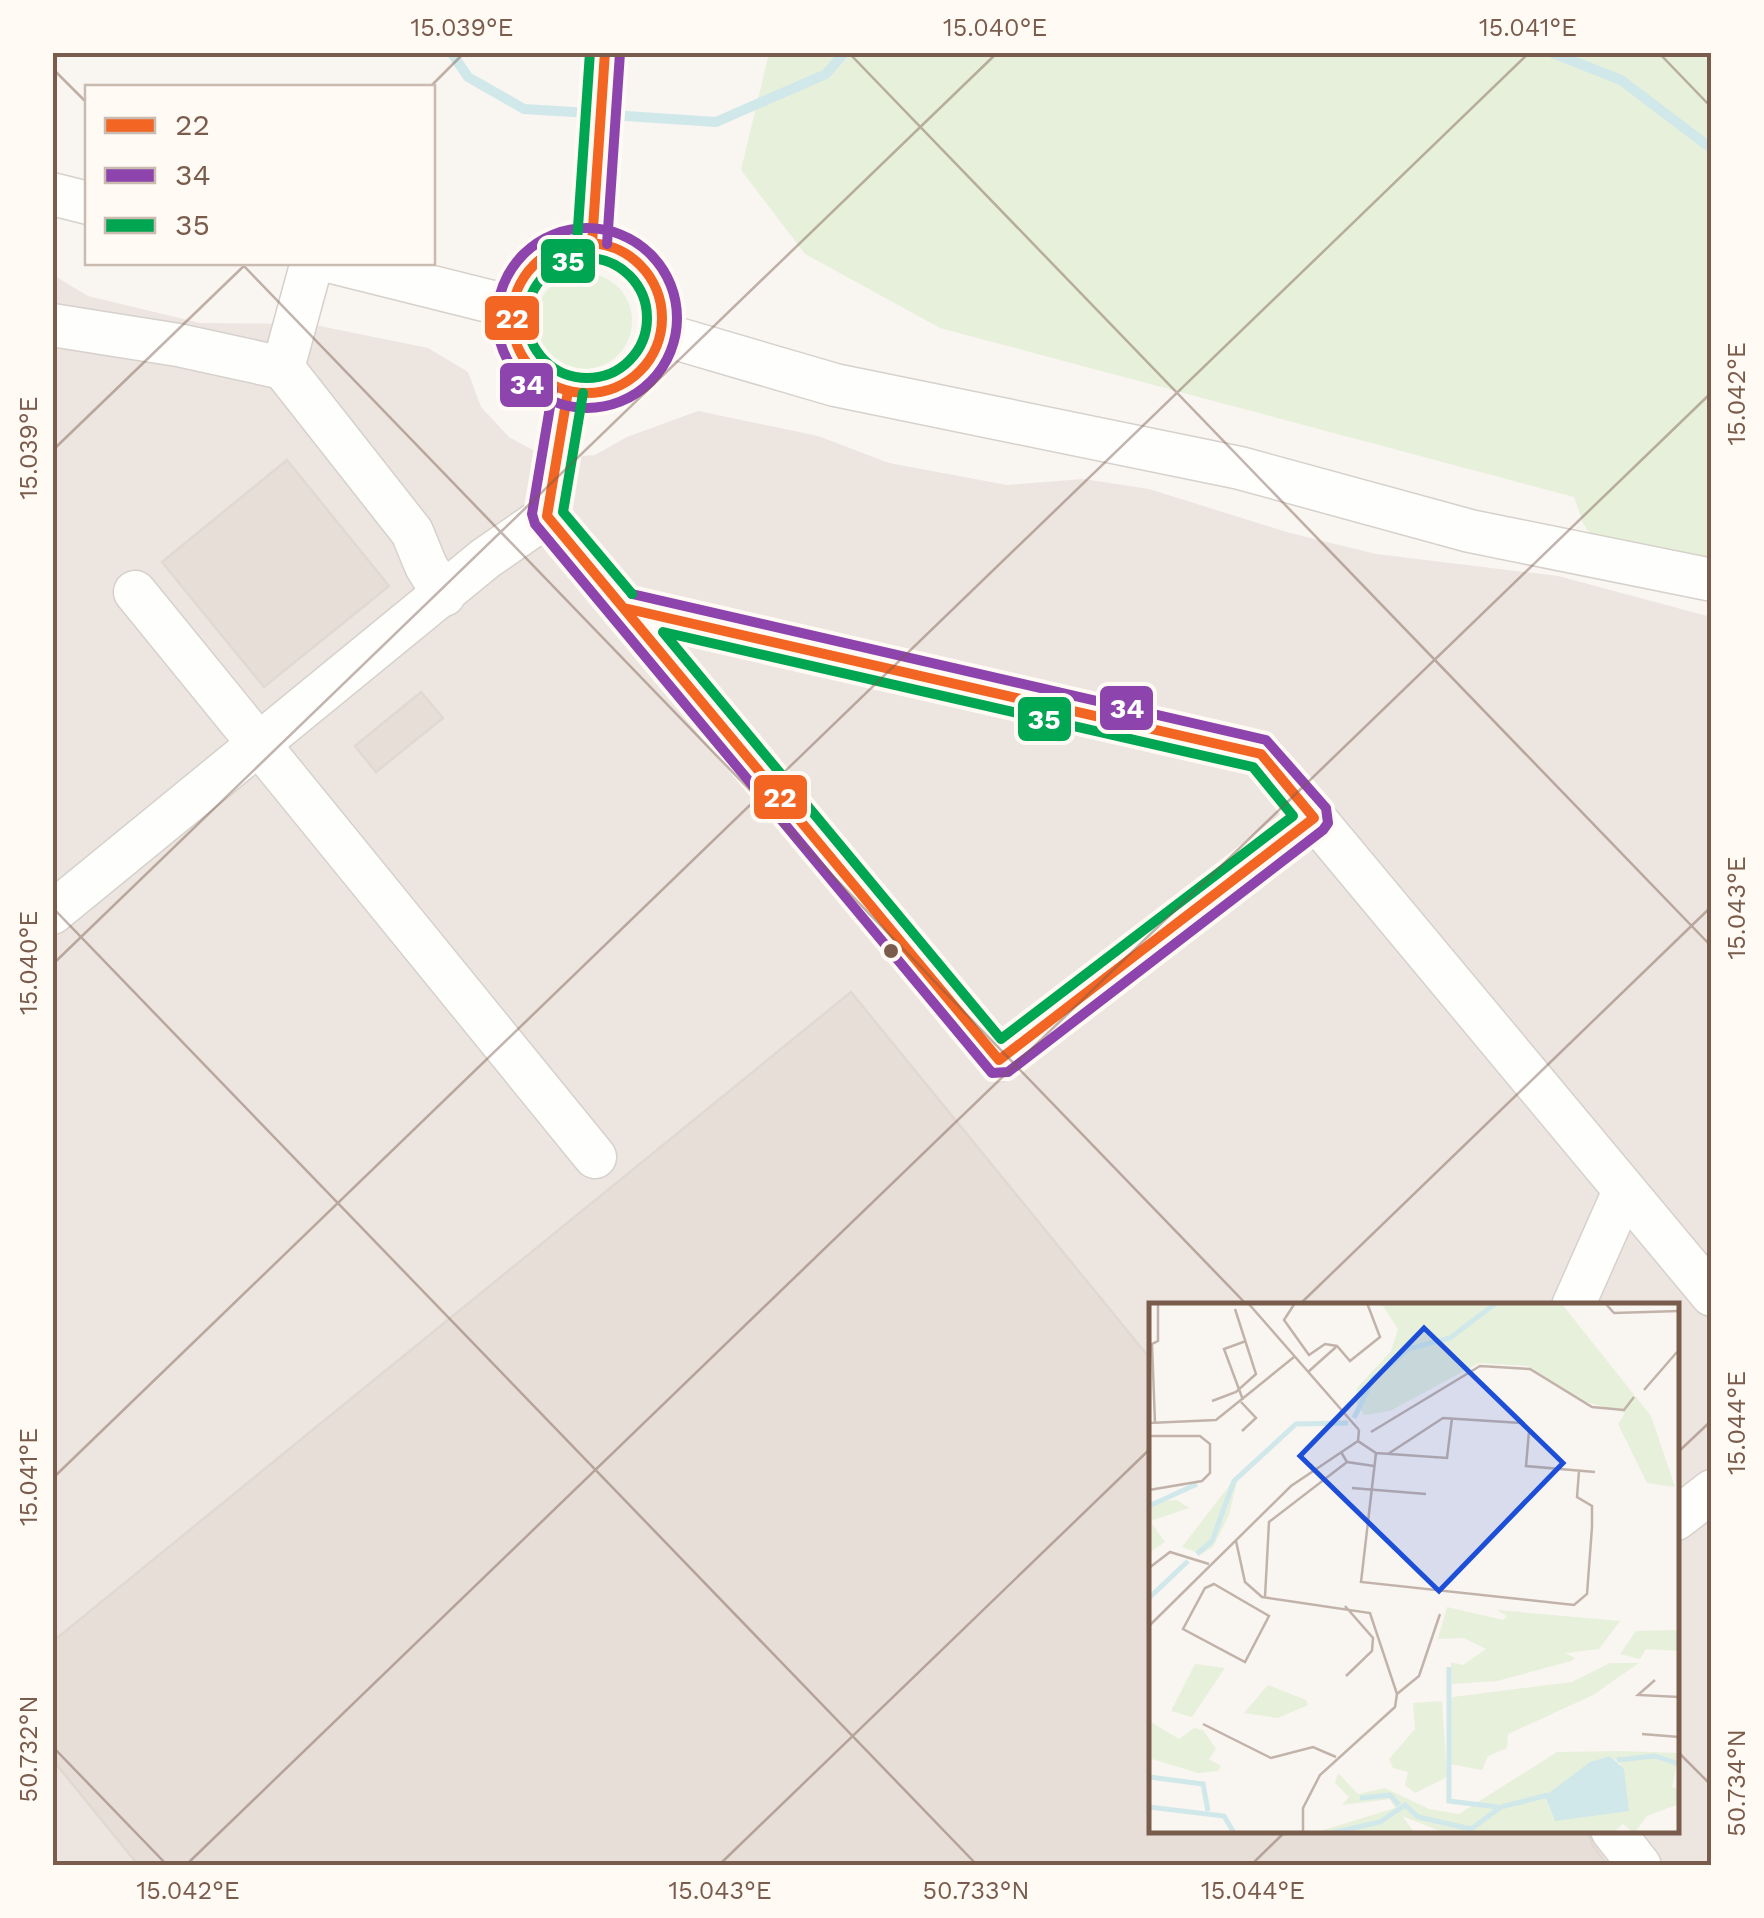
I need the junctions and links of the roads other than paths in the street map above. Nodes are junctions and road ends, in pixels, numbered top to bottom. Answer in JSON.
{"nodes":[{"id":1,"x":604,"y":59,"type":"edge"},
{"id":2,"x":52,"y":194,"type":"edge"},
{"id":3,"x":85,"y":202,"type":"edge"},
{"id":4,"x":592,"y":243,"type":"junction"},
{"id":5,"x":311,"y":265,"type":"edge"},
{"id":6,"x":344,"y":265,"type":"edge"},
{"id":7,"x":512,"y":306,"type":"junction"},
{"id":8,"x":52,"y":325,"type":"edge"},
{"id":9,"x":661,"y":334,"type":"junction"},
{"id":10,"x":283,"y":368,"type":"junction"},
{"id":11,"x":568,"y":391,"type":"junction"},
{"id":12,"x":547,"y":516,"type":"junction"},
{"id":13,"x":1712,"y":580,"type":"edge"},
{"id":14,"x":135,"y":592,"type":"dead end"},
{"id":15,"x":444,"y":595,"type":"junction"},
{"id":16,"x":624,"y":608,"type":"junction"},
{"id":17,"x":259,"y":747,"type":"junction"},
{"id":18,"x":1314,"y":818,"type":"junction"},
{"id":19,"x":52,"y":913,"type":"edge"},
{"id":20,"x":595,"y":1157,"type":"dead end"},
{"id":21,"x":1624,"y":1190,"type":"junction"},
{"id":22,"x":1712,"y":1295,"type":"edge"},
{"id":23,"x":1574,"y":1303,"type":"edge"},
{"id":24,"x":1712,"y":1491,"type":"edge"},
{"id":25,"x":1679,"y":1517,"type":"edge"},
{"id":26,"x":1614,"y":1833,"type":"edge"},
{"id":27,"x":1640,"y":1866,"type":"edge"}],
"edges":[{"from":1,"to":4,"type":"street"},
{"from":2,"to":3,"type":"street"},
{"from":4,"to":7,"type":"street"},
{"from":4,"to":9,"type":"street"},
{"from":5,"to":10,"type":"street"},
{"from":6,"to":7,"type":"street"},
{"from":7,"to":11,"type":"street"},
{"from":8,"to":10,"type":"street"},
{"from":9,"to":11,"type":"street"},
{"from":9,"to":13,"type":"street"},
{"from":10,"to":15,"type":"street"},
{"from":11,"to":12,"type":"street"},
{"from":12,"to":15,"type":"street"},
{"from":12,"to":16,"type":"street"},
{"from":14,"to":17,"type":"street"},
{"from":15,"to":17,"type":"street"},
{"from":16,"to":18,"type":"street"},
{"from":16,"to":18,"type":"street"},
{"from":17,"to":19,"type":"street"},
{"from":17,"to":20,"type":"street"},
{"from":18,"to":21,"type":"street"},
{"from":21,"to":22,"type":"street"},
{"from":21,"to":23,"type":"street"},
{"from":24,"to":25,"type":"street"},
{"from":26,"to":27,"type":"street"}]}
